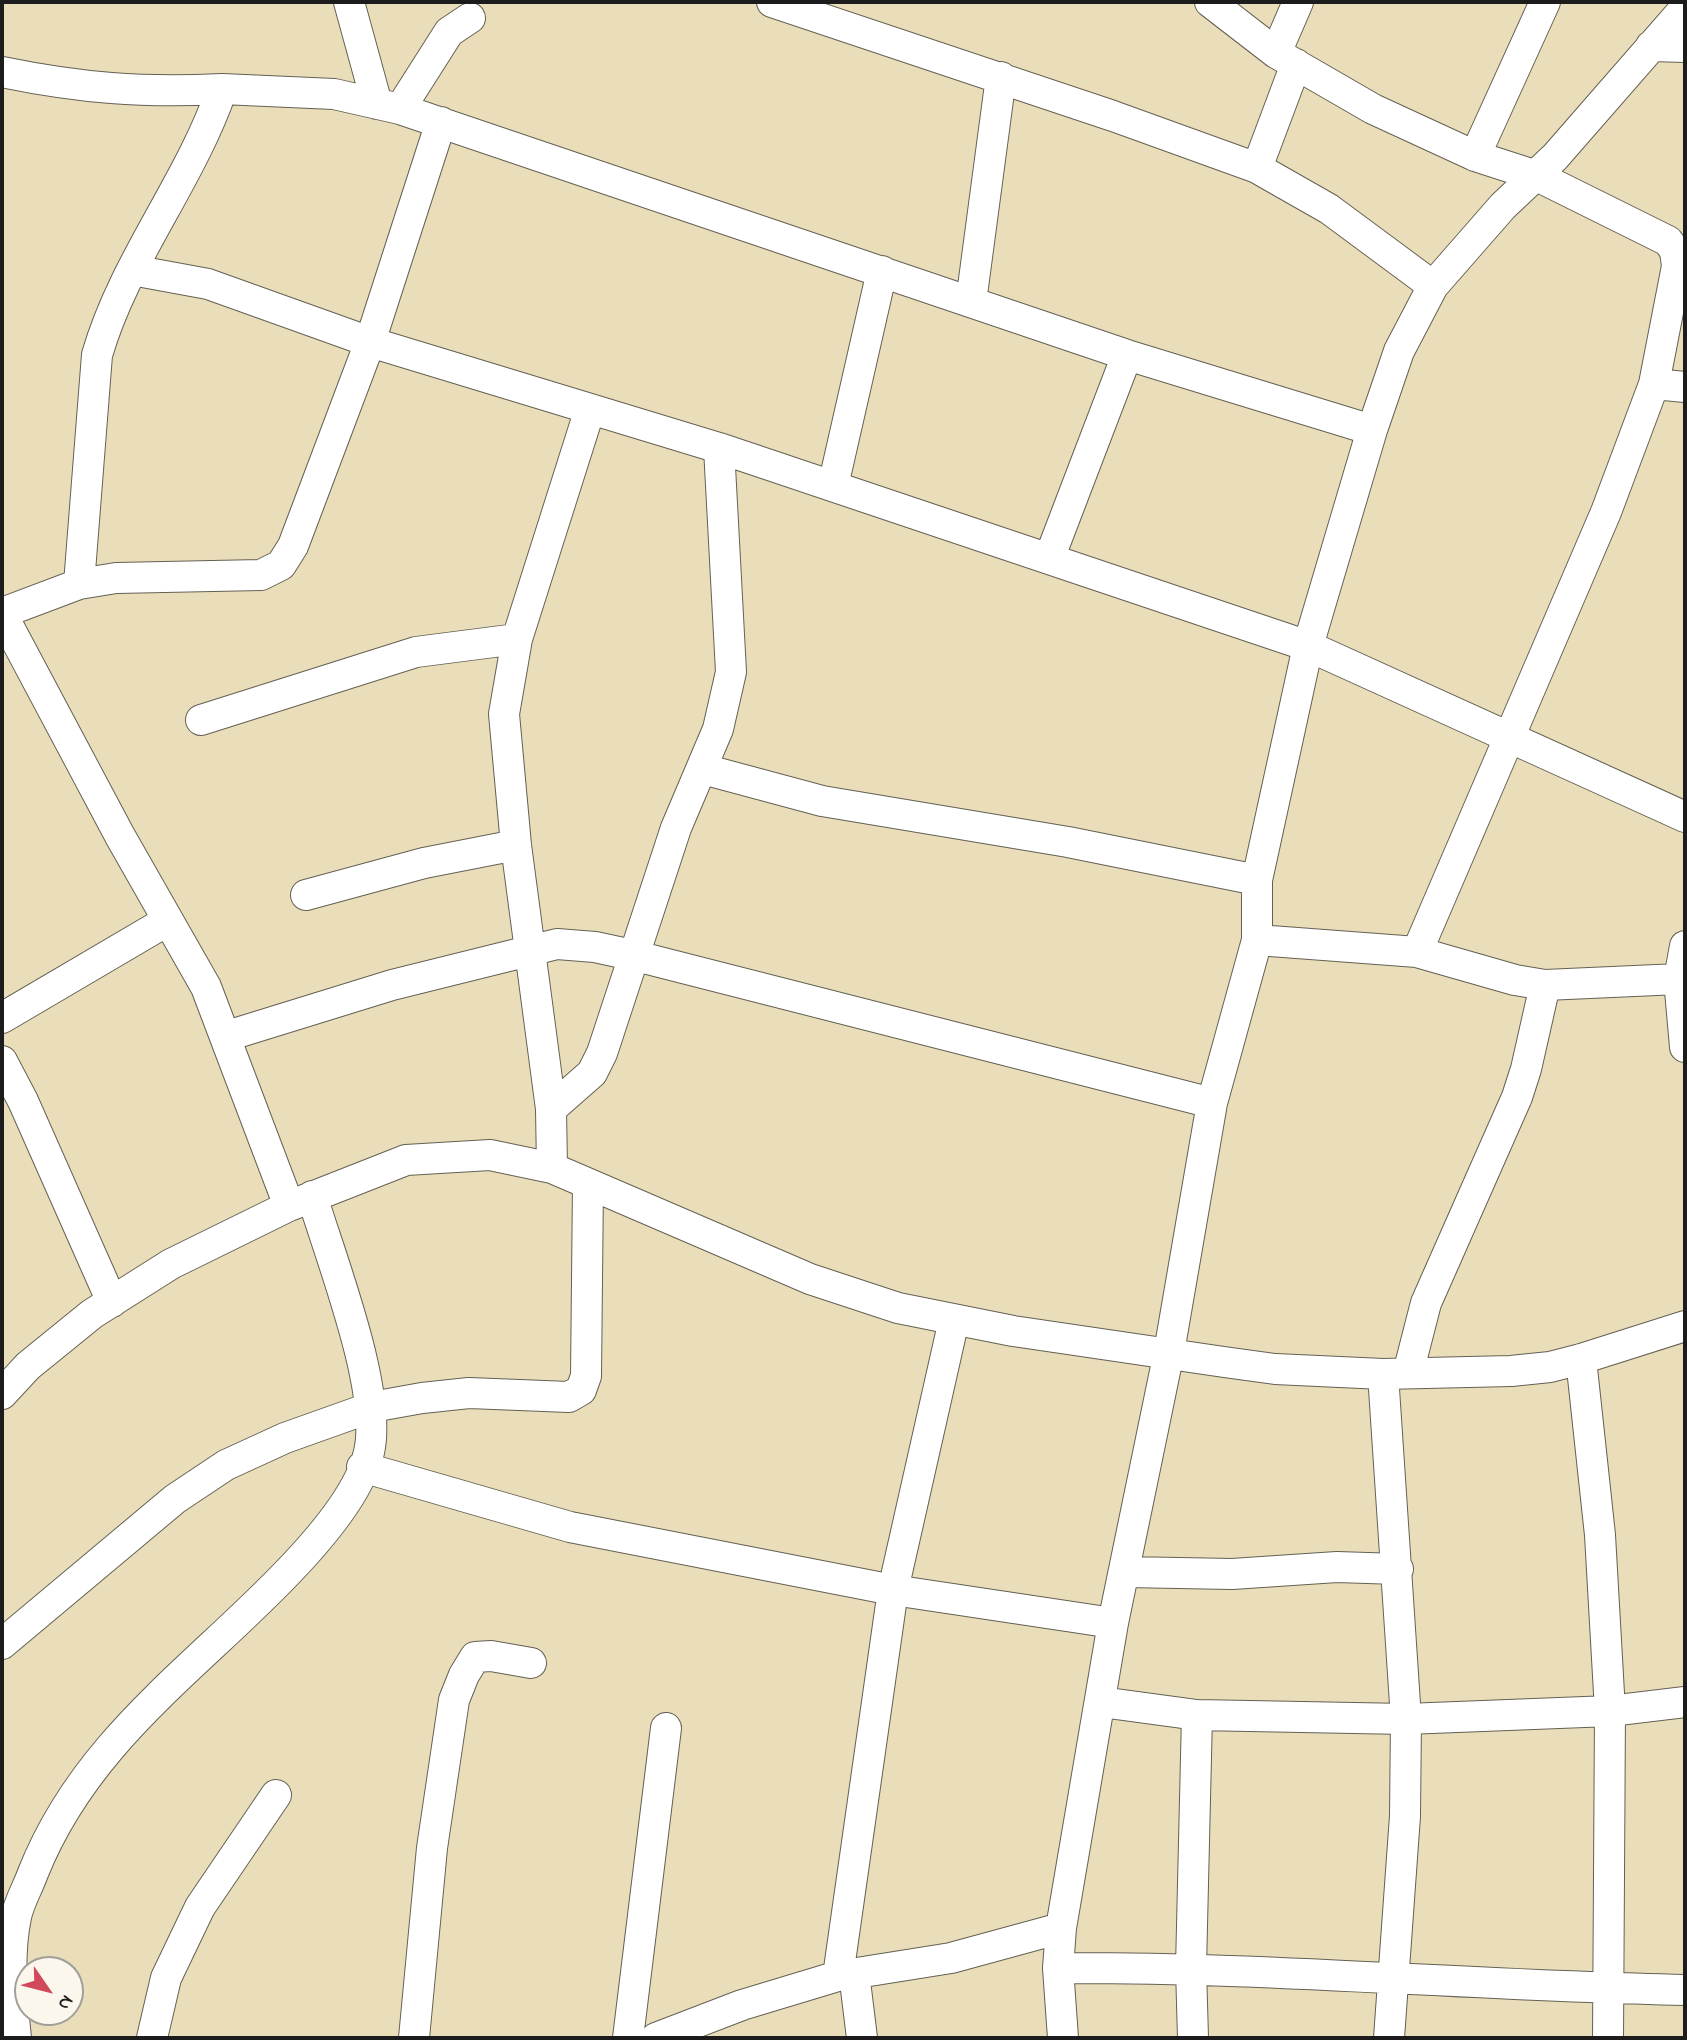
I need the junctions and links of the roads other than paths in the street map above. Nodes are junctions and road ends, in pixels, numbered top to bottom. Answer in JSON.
{"nodes":[{"id":1,"x":349,"y":2,"type":"edge"},
{"id":2,"x":772,"y":2,"type":"edge"},
{"id":3,"x":1210,"y":2,"type":"edge"},
{"id":4,"x":1298,"y":2,"type":"edge"},
{"id":5,"x":1545,"y":2,"type":"edge"},
{"id":6,"x":1685,"y":9,"type":"edge"},
{"id":7,"x":470,"y":18,"type":"dead end"},
{"id":8,"x":1651,"y":46,"type":"junction"},
{"id":9,"x":1685,"y":47,"type":"edge"},
{"id":10,"x":1286,"y":59,"type":"junction"},
{"id":11,"x":2,"y":72,"type":"edge"},
{"id":12,"x":1001,"y":78,"type":"junction"},
{"id":13,"x":222,"y":89,"type":"junction"},
{"id":14,"x":388,"y":106,"type":"junction"},
{"id":15,"x":441,"y":122,"type":"junction"},
{"id":16,"x":1475,"y":156,"type":"junction"},
{"id":17,"x":1257,"y":168,"type":"junction"},
{"id":18,"x":1537,"y":176,"type":"junction"},
{"id":19,"x":132,"y":270,"type":"junction"},
{"id":20,"x":882,"y":271,"type":"junction"},
{"id":21,"x":1433,"y":286,"type":"junction"},
{"id":22,"x":971,"y":302,"type":"junction"},
{"id":23,"x":370,"y":342,"type":"junction"},
{"id":24,"x":1127,"y":355,"type":"junction"},
{"id":25,"x":1654,"y":384,"type":"junction"},
{"id":26,"x":1685,"y":387,"type":"edge"},
{"id":27,"x":590,"y":409,"type":"junction"},
{"id":28,"x":1372,"y":429,"type":"junction"},
{"id":29,"x":719,"y":448,"type":"junction"},
{"id":30,"x":833,"y":486,"type":"junction"},
{"id":31,"x":1049,"y":559,"type":"junction"},
{"id":32,"x":79,"y":584,"type":"junction"},
{"id":33,"x":2,"y":614,"type":"edge"},
{"id":34,"x":517,"y":639,"type":"junction"},
{"id":35,"x":1308,"y":646,"type":"junction"},
{"id":36,"x":201,"y":720,"type":"dead end"},
{"id":37,"x":1507,"y":738,"type":"junction"},
{"id":38,"x":703,"y":769,"type":"junction"},
{"id":39,"x":1685,"y":817,"type":"edge"},
{"id":40,"x":516,"y":845,"type":"junction"},
{"id":41,"x":1258,"y":880,"type":"junction"},
{"id":42,"x":306,"y":895,"type":"dead end"},
{"id":43,"x":167,"y":921,"type":"junction"},
{"id":44,"x":1257,"y":940,"type":"junction"},
{"id":45,"x":1685,"y":946,"type":"edge"},
{"id":46,"x":531,"y":949,"type":"junction"},
{"id":47,"x":1417,"y":952,"type":"junction"},
{"id":48,"x":632,"y":955,"type":"junction"},
{"id":49,"x":1679,"y":979,"type":"junction"},
{"id":50,"x":1545,"y":985,"type":"junction"},
{"id":51,"x":2,"y":1018,"type":"edge"},
{"id":52,"x":227,"y":1036,"type":"junction"},
{"id":53,"x":1685,"y":1047,"type":"edge"},
{"id":54,"x":2,"y":1061,"type":"edge"},
{"id":55,"x":1212,"y":1103,"type":"junction"},
{"id":56,"x":12,"y":1106,"type":"edge"},
{"id":57,"x":551,"y":1109,"type":"junction"},
{"id":58,"x":552,"y":1168,"type":"junction"},
{"id":59,"x":588,"y":1184,"type":"junction"},
{"id":60,"x":301,"y":1201,"type":"junction"},
{"id":61,"x":112,"y":1302,"type":"junction"},
{"id":62,"x":954,"y":1320,"type":"junction"},
{"id":63,"x":1685,"y":1325,"type":"edge"},
{"id":64,"x":1169,"y":1352,"type":"junction"},
{"id":65,"x":1581,"y":1359,"type":"junction"},
{"id":66,"x":1395,"y":1373,"type":"junction"},
{"id":67,"x":2,"y":1394,"type":"edge"},
{"id":68,"x":372,"y":1407,"type":"junction"},
{"id":69,"x":362,"y":1467,"type":"junction"},
{"id":70,"x":1398,"y":1569,"type":"junction"},
{"id":71,"x":1125,"y":1572,"type":"junction"},
{"id":72,"x":893,"y":1590,"type":"junction"},
{"id":73,"x":1113,"y":1623,"type":"junction"},
{"id":74,"x":2,"y":1644,"type":"edge"},
{"id":75,"x":531,"y":1663,"type":"dead end"},
{"id":76,"x":1101,"y":1702,"type":"junction"},
{"id":77,"x":1685,"y":1702,"type":"edge"},
{"id":78,"x":1610,"y":1711,"type":"junction"},
{"id":79,"x":1197,"y":1715,"type":"junction"},
{"id":80,"x":1406,"y":1719,"type":"junction"},
{"id":81,"x":666,"y":1728,"type":"dead end"},
{"id":82,"x":276,"y":1795,"type":"dead end"},
{"id":83,"x":1061,"y":1928,"type":"junction"},
{"id":84,"x":1058,"y":1968,"type":"junction"},
{"id":85,"x":1191,"y":1968,"type":"junction"},
{"id":86,"x":846,"y":1974,"type":"junction"},
{"id":87,"x":1392,"y":1980,"type":"junction"},
{"id":88,"x":1609,"y":1989,"type":"junction"},
{"id":89,"x":1685,"y":1990,"type":"edge"},
{"id":90,"x":16,"y":2038,"type":"edge"},
{"id":91,"x":152,"y":2038,"type":"edge"},
{"id":92,"x":414,"y":2038,"type":"edge"},
{"id":93,"x":628,"y":2038,"type":"edge"},
{"id":94,"x":656,"y":2038,"type":"edge"},
{"id":95,"x":862,"y":2038,"type":"edge"},
{"id":96,"x":1063,"y":2038,"type":"edge"},
{"id":97,"x":1193,"y":2038,"type":"edge"},
{"id":98,"x":1390,"y":2038,"type":"edge"},
{"id":99,"x":1608,"y":2038,"type":"edge"}],
"edges":[{"from":1,"to":14,"type":"street"},
{"from":2,"to":12,"type":"street"},
{"from":3,"to":10,"type":"street"},
{"from":4,"to":10,"type":"street"},
{"from":5,"to":16,"type":"street"},
{"from":6,"to":8,"type":"street"},
{"from":7,"to":14,"type":"street"},
{"from":8,"to":9,"type":"street"},
{"from":8,"to":18,"type":"street"},
{"from":10,"to":16,"type":"street"},
{"from":10,"to":17,"type":"street"},
{"from":11,"to":13,"type":"street"},
{"from":12,"to":17,"type":"street"},
{"from":12,"to":22,"type":"street"},
{"from":13,"to":14,"type":"street"},
{"from":13,"to":19,"type":"street"},
{"from":14,"to":15,"type":"street"},
{"from":15,"to":20,"type":"street"},
{"from":15,"to":23,"type":"street"},
{"from":16,"to":18,"type":"street"},
{"from":17,"to":21,"type":"street"},
{"from":18,"to":21,"type":"street"},
{"from":18,"to":25,"type":"street"},
{"from":19,"to":23,"type":"street"},
{"from":19,"to":32,"type":"street"},
{"from":20,"to":22,"type":"street"},
{"from":20,"to":30,"type":"street"},
{"from":21,"to":28,"type":"street"},
{"from":22,"to":24,"type":"street"},
{"from":23,"to":27,"type":"street"},
{"from":23,"to":32,"type":"street"},
{"from":24,"to":28,"type":"street"},
{"from":24,"to":31,"type":"street"},
{"from":25,"to":26,"type":"street"},
{"from":25,"to":37,"type":"street"},
{"from":27,"to":29,"type":"street"},
{"from":27,"to":34,"type":"street"},
{"from":28,"to":35,"type":"street"},
{"from":29,"to":30,"type":"street"},
{"from":29,"to":38,"type":"street"},
{"from":30,"to":31,"type":"street"},
{"from":31,"to":35,"type":"street"},
{"from":32,"to":33,"type":"street"},
{"from":33,"to":43,"type":"street"},
{"from":34,"to":36,"type":"street"},
{"from":34,"to":40,"type":"street"},
{"from":35,"to":37,"type":"street"},
{"from":35,"to":41,"type":"street"},
{"from":37,"to":39,"type":"street"},
{"from":37,"to":47,"type":"street"},
{"from":38,"to":41,"type":"street"},
{"from":38,"to":48,"type":"street"},
{"from":40,"to":42,"type":"street"},
{"from":40,"to":46,"type":"street"},
{"from":41,"to":44,"type":"street"},
{"from":43,"to":51,"type":"street"},
{"from":43,"to":52,"type":"street"},
{"from":44,"to":47,"type":"street"},
{"from":44,"to":55,"type":"street"},
{"from":45,"to":49,"type":"street"},
{"from":46,"to":48,"type":"street"},
{"from":46,"to":52,"type":"street"},
{"from":46,"to":57,"type":"street"},
{"from":47,"to":50,"type":"street"},
{"from":48,"to":55,"type":"street"},
{"from":48,"to":57,"type":"street"},
{"from":49,"to":50,"type":"street"},
{"from":49,"to":53,"type":"street"},
{"from":50,"to":66,"type":"street"},
{"from":52,"to":60,"type":"street"},
{"from":54,"to":56,"type":"street"},
{"from":55,"to":64,"type":"street"},
{"from":56,"to":61,"type":"street"},
{"from":57,"to":58,"type":"street"},
{"from":58,"to":59,"type":"street"},
{"from":58,"to":60,"type":"street"},
{"from":59,"to":62,"type":"street"},
{"from":59,"to":68,"type":"street"},
{"from":60,"to":61,"type":"street"},
{"from":60,"to":68,"type":"street"},
{"from":61,"to":67,"type":"street"},
{"from":62,"to":64,"type":"street"},
{"from":62,"to":72,"type":"street"},
{"from":63,"to":65,"type":"street"},
{"from":64,"to":66,"type":"street"},
{"from":64,"to":71,"type":"street"},
{"from":65,"to":66,"type":"street"},
{"from":65,"to":78,"type":"street"},
{"from":66,"to":70,"type":"street"},
{"from":68,"to":69,"type":"street"},
{"from":68,"to":74,"type":"street"},
{"from":69,"to":72,"type":"street"},
{"from":69,"to":90,"type":"street"},
{"from":70,"to":71,"type":"street"},
{"from":70,"to":80,"type":"street"},
{"from":71,"to":73,"type":"street"},
{"from":72,"to":73,"type":"street"},
{"from":72,"to":86,"type":"street"},
{"from":73,"to":76,"type":"street"},
{"from":75,"to":92,"type":"street"},
{"from":76,"to":79,"type":"street"},
{"from":76,"to":83,"type":"street"},
{"from":77,"to":78,"type":"street"},
{"from":78,"to":80,"type":"street"},
{"from":78,"to":88,"type":"street"},
{"from":79,"to":80,"type":"street"},
{"from":79,"to":85,"type":"street"},
{"from":80,"to":87,"type":"street"},
{"from":81,"to":93,"type":"street"},
{"from":82,"to":91,"type":"street"},
{"from":83,"to":84,"type":"street"},
{"from":83,"to":86,"type":"street"},
{"from":84,"to":85,"type":"street"},
{"from":84,"to":96,"type":"street"},
{"from":85,"to":87,"type":"street"},
{"from":85,"to":97,"type":"street"},
{"from":86,"to":94,"type":"street"},
{"from":86,"to":95,"type":"street"},
{"from":87,"to":88,"type":"street"},
{"from":87,"to":98,"type":"street"},
{"from":88,"to":89,"type":"street"},
{"from":88,"to":99,"type":"street"}]}
